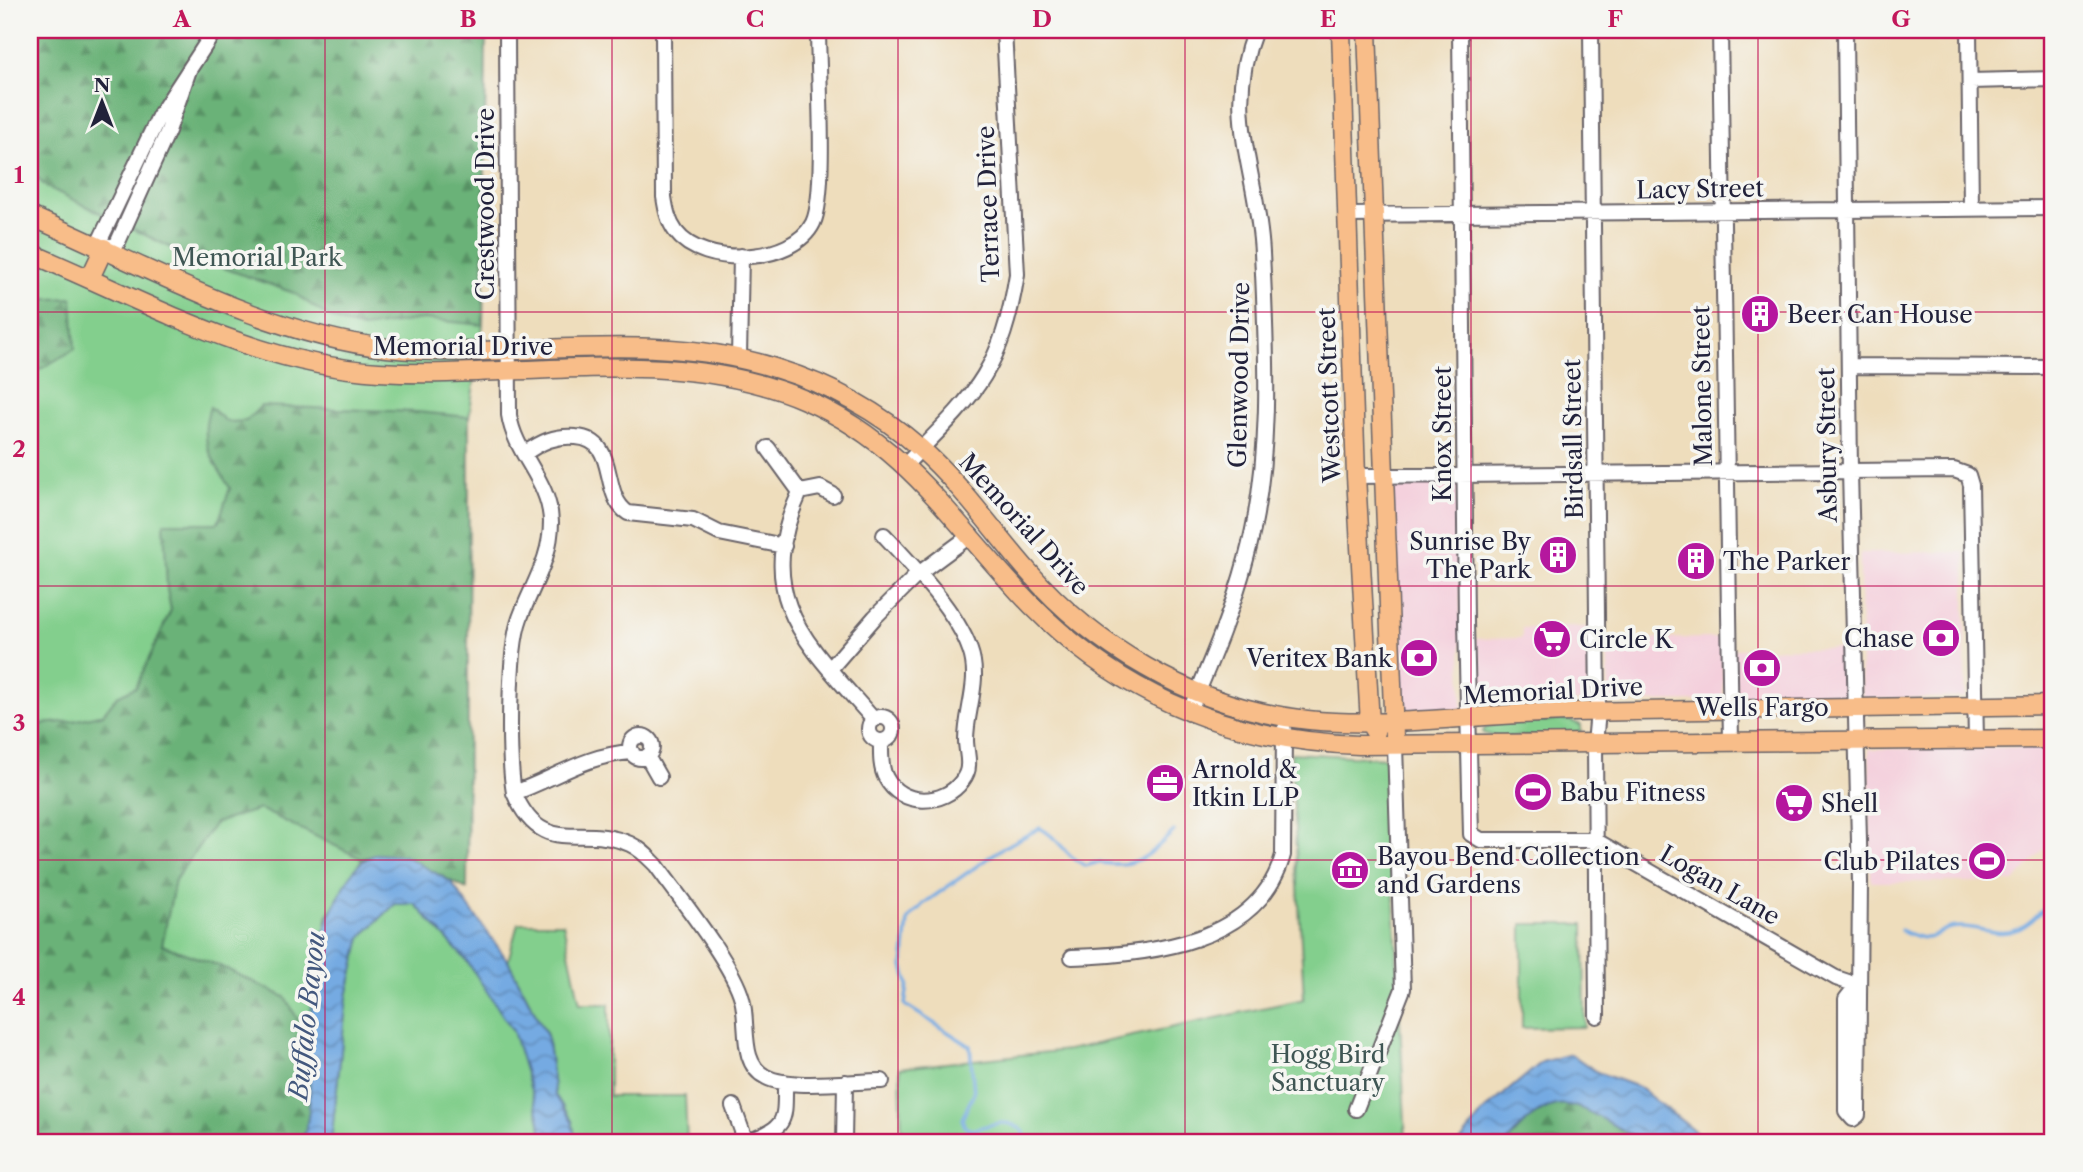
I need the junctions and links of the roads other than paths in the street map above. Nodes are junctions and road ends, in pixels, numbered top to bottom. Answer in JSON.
{"nodes":[{"id":1,"x":215,"y":30,"type":"edge"},
{"id":2,"x":507,"y":30,"type":"edge"},
{"id":3,"x":663,"y":30,"type":"edge"},
{"id":4,"x":818,"y":30,"type":"edge"},
{"id":5,"x":1004,"y":30,"type":"edge"},
{"id":6,"x":1255,"y":30,"type":"edge"},
{"id":7,"x":1341,"y":30,"type":"edge"},
{"id":8,"x":1367,"y":30,"type":"edge"},
{"id":9,"x":1460,"y":30,"type":"edge"},
{"id":10,"x":1591,"y":30,"type":"edge"},
{"id":11,"x":1720,"y":30,"type":"edge"},
{"id":12,"x":1845,"y":30,"type":"edge"},
{"id":13,"x":1969,"y":30,"type":"edge"},
{"id":14,"x":2053,"y":79,"type":"edge"},
{"id":15,"x":1970,"y":81,"type":"junction"},
{"id":16,"x":2053,"y":208,"type":"edge"},
{"id":17,"x":1848,"y":209,"type":"junction"},
{"id":18,"x":1971,"y":209,"type":"junction"},
{"id":19,"x":1722,"y":211,"type":"junction"},
{"id":20,"x":1593,"y":214,"type":"junction"},
{"id":21,"x":1347,"y":215,"type":"junction"},
{"id":22,"x":1372,"y":215,"type":"junction"},
{"id":23,"x":1462,"y":215,"type":"junction"},
{"id":24,"x":30,"y":216,"type":"edge"},
{"id":25,"x":104,"y":248,"type":"junction"},
{"id":26,"x":30,"y":253,"type":"edge"},
{"id":27,"x":741,"y":256,"type":"junction"},
{"id":28,"x":90,"y":278,"type":"junction"},
{"id":29,"x":509,"y":350,"type":"junction"},
{"id":30,"x":739,"y":357,"type":"junction"},
{"id":31,"x":1849,"y":366,"type":"junction"},
{"id":32,"x":2053,"y":367,"type":"edge"},
{"id":33,"x":682,"y":369,"type":"junction"},
{"id":34,"x":509,"y":371,"type":"junction"},
{"id":35,"x":854,"y":401,"type":"junction"},
{"id":36,"x":844,"y":419,"type":"junction"},
{"id":37,"x":768,"y":448,"type":"dead end"},
{"id":38,"x":921,"y":449,"type":"junction"},
{"id":39,"x":524,"y":454,"type":"junction"},
{"id":40,"x":905,"y":465,"type":"junction"},
{"id":41,"x":1850,"y":471,"type":"junction"},
{"id":42,"x":1726,"y":472,"type":"junction"},
{"id":43,"x":1596,"y":473,"type":"junction"},
{"id":44,"x":1382,"y":475,"type":"junction"},
{"id":45,"x":1464,"y":475,"type":"junction"},
{"id":46,"x":1356,"y":476,"type":"junction"},
{"id":47,"x":800,"y":492,"type":"junction"},
{"id":48,"x":833,"y":495,"type":"dead end"},
{"id":49,"x":986,"y":521,"type":"junction"},
{"id":50,"x":884,"y":535,"type":"dead end"},
{"id":51,"x":971,"y":535,"type":"junction"},
{"id":52,"x":784,"y":545,"type":"junction"},
{"id":53,"x":917,"y":575,"type":"junction"},
{"id":54,"x":1386,"y":592,"type":"junction"},
{"id":55,"x":1362,"y":593,"type":"junction"},
{"id":56,"x":1060,"y":632,"type":"junction"},
{"id":57,"x":1122,"y":652,"type":"junction"},
{"id":58,"x":830,"y":669,"type":"junction"},
{"id":59,"x":1198,"y":692,"type":"junction"},
{"id":60,"x":2053,"y":705,"type":"edge"},
{"id":61,"x":1975,"y":706,"type":"junction"},
{"id":62,"x":1855,"y":708,"type":"junction"},
{"id":63,"x":1730,"y":710,"type":"junction"},
{"id":64,"x":1598,"y":712,"type":"junction"},
{"id":65,"x":1189,"y":713,"type":"junction"},
{"id":66,"x":1287,"y":718,"type":"junction"},
{"id":67,"x":1468,"y":719,"type":"junction"},
{"id":68,"x":1370,"y":724,"type":"junction"},
{"id":69,"x":1392,"y":724,"type":"junction"},
{"id":70,"x":1283,"y":739,"type":"junction"},
{"id":71,"x":2053,"y":739,"type":"edge"},
{"id":72,"x":1976,"y":740,"type":"junction"},
{"id":73,"x":1856,"y":741,"type":"junction"},
{"id":74,"x":1731,"y":742,"type":"junction"},
{"id":75,"x":1595,"y":744,"type":"junction"},
{"id":76,"x":1395,"y":746,"type":"junction"},
{"id":77,"x":1470,"y":746,"type":"junction"},
{"id":78,"x":632,"y":752,"type":"junction"},
{"id":79,"x":647,"y":756,"type":"junction"},
{"id":80,"x":659,"y":777,"type":"dead end"},
{"id":81,"x":514,"y":793,"type":"junction"},
{"id":82,"x":1595,"y":840,"type":"junction"},
{"id":83,"x":1072,"y":957,"type":"dead end"},
{"id":84,"x":1857,"y":985,"type":"junction"},
{"id":85,"x":1597,"y":1016,"type":"dead end"},
{"id":86,"x":1852,"y":1066,"type":"dead end"},
{"id":87,"x":882,"y":1081,"type":"dead end"},
{"id":88,"x":785,"y":1082,"type":"junction"},
{"id":89,"x":845,"y":1082,"type":"junction"},
{"id":90,"x":733,"y":1106,"type":"dead end"},
{"id":91,"x":1356,"y":1109,"type":"dead end"},
{"id":92,"x":747,"y":1142,"type":"edge"},
{"id":93,"x":844,"y":1142,"type":"edge"}],
"edges":[{"from":1,"to":25,"type":"street"},
{"from":2,"to":29,"type":"street","name":"Crestwood Drive"},
{"from":3,"to":27,"type":"street"},
{"from":4,"to":27,"type":"street"},
{"from":5,"to":38,"type":"street","name":"Terrace Drive"},
{"from":6,"to":59,"type":"street","name":"Glenwood Drive"},
{"from":7,"to":21,"type":"main road","name":"Westcott Street"},
{"from":8,"to":22,"type":"main road","name":"Westcott Street"},
{"from":9,"to":23,"type":"street","name":"Knox Street"},
{"from":10,"to":20,"type":"street","name":"Birdsall Street"},
{"from":11,"to":19,"type":"street","name":"Malone Street"},
{"from":12,"to":17,"type":"street","name":"Asbury Street"},
{"from":13,"to":15,"type":"street"},
{"from":14,"to":15,"type":"street"},
{"from":15,"to":18,"type":"street"},
{"from":16,"to":18,"type":"street","name":"Lacy Street"},
{"from":17,"to":18,"type":"street","name":"Lacy Street"},
{"from":17,"to":19,"type":"street","name":"Lacy Street"},
{"from":17,"to":31,"type":"street","name":"Asbury Street"},
{"from":19,"to":20,"type":"street","name":"Lacy Street"},
{"from":19,"to":42,"type":"street","name":"Malone Street"},
{"from":20,"to":23,"type":"street","name":"Lacy Street"},
{"from":20,"to":43,"type":"street","name":"Birdsall Street"},
{"from":21,"to":22,"type":"street","name":"Lacy Street"},
{"from":21,"to":46,"type":"main road","name":"Westcott Street"},
{"from":22,"to":23,"type":"street","name":"Lacy Street"},
{"from":22,"to":44,"type":"main road","name":"Westcott Street"},
{"from":23,"to":45,"type":"street","name":"Knox Street"},
{"from":24,"to":25,"type":"main road","name":"Memorial Drive"},
{"from":25,"to":28,"type":"main road"},
{"from":25,"to":29,"type":"main road","name":"Memorial Drive"},
{"from":26,"to":28,"type":"main road","name":"Memorial Drive"},
{"from":27,"to":30,"type":"street"},
{"from":28,"to":34,"type":"main road","name":"Memorial Drive"},
{"from":29,"to":30,"type":"main road","name":"Memorial Drive"},
{"from":29,"to":34,"type":"street","name":"Crestwood Drive"},
{"from":30,"to":33,"type":"main road"},
{"from":30,"to":35,"type":"main road","name":"Memorial Drive"},
{"from":31,"to":32,"type":"street"},
{"from":31,"to":41,"type":"street","name":"Asbury Street"},
{"from":33,"to":34,"type":"main road","name":"Memorial Drive"},
{"from":33,"to":36,"type":"main road","name":"Memorial Drive"},
{"from":34,"to":39,"type":"street","name":"Crestwood Drive"},
{"from":35,"to":36,"type":"main road"},
{"from":35,"to":38,"type":"main road","name":"Memorial Drive"},
{"from":36,"to":40,"type":"main road","name":"Memorial Drive"},
{"from":37,"to":47,"type":"street"},
{"from":38,"to":40,"type":"street","name":"Terrace Drive"},
{"from":38,"to":49,"type":"main road","name":"Memorial Drive"},
{"from":39,"to":52,"type":"street"},
{"from":39,"to":81,"type":"street","name":"Crestwood Drive"},
{"from":40,"to":51,"type":"main road","name":"Memorial Drive"},
{"from":41,"to":42,"type":"street"},
{"from":41,"to":61,"type":"street"},
{"from":41,"to":62,"type":"street","name":"Asbury Street"},
{"from":42,"to":43,"type":"street"},
{"from":42,"to":63,"type":"street","name":"Malone Street"},
{"from":43,"to":45,"type":"street"},
{"from":43,"to":64,"type":"street","name":"Birdsall Street"},
{"from":44,"to":45,"type":"street"},
{"from":44,"to":46,"type":"street"},
{"from":44,"to":54,"type":"main road","name":"Westcott Street"},
{"from":45,"to":67,"type":"street","name":"Knox Street"},
{"from":46,"to":55,"type":"main road","name":"Westcott Street"},
{"from":47,"to":48,"type":"street"},
{"from":47,"to":52,"type":"street"},
{"from":49,"to":51,"type":"main road"},
{"from":49,"to":57,"type":"main road","name":"Memorial Drive"},
{"from":50,"to":53,"type":"street"},
{"from":51,"to":53,"type":"street"},
{"from":51,"to":56,"type":"main road","name":"Memorial Drive"},
{"from":52,"to":58,"type":"street"},
{"from":53,"to":58,"type":"street"},
{"from":53,"to":58,"type":"street"},
{"from":54,"to":55,"type":"main road"},
{"from":54,"to":69,"type":"main road","name":"Westcott Street"},
{"from":55,"to":68,"type":"main road","name":"Westcott Street"},
{"from":56,"to":57,"type":"main road"},
{"from":56,"to":65,"type":"main road","name":"Memorial Drive"},
{"from":57,"to":59,"type":"main road","name":"Memorial Drive"},
{"from":59,"to":65,"type":"street","name":"Glenwood Drive"},
{"from":59,"to":66,"type":"main road","name":"Memorial Drive"},
{"from":60,"to":61,"type":"main road","name":"Memorial Drive"},
{"from":61,"to":62,"type":"main road","name":"Memorial Drive"},
{"from":61,"to":72,"type":"street"},
{"from":62,"to":63,"type":"main road","name":"Memorial Drive"},
{"from":62,"to":73,"type":"street","name":"Asbury Street"},
{"from":63,"to":64,"type":"main road","name":"Memorial Drive"},
{"from":63,"to":74,"type":"street","name":"Malone Street"},
{"from":64,"to":67,"type":"main road","name":"Memorial Drive"},
{"from":64,"to":75,"type":"street","name":"Birdsall Street"},
{"from":65,"to":70,"type":"main road","name":"Memorial Drive"},
{"from":66,"to":68,"type":"main road","name":"Memorial Drive"},
{"from":66,"to":70,"type":"street"},
{"from":67,"to":69,"type":"main road","name":"Memorial Drive"},
{"from":67,"to":77,"type":"street","name":"Knox Street"},
{"from":68,"to":69,"type":"main road","name":"Memorial Drive"},
{"from":68,"to":76,"type":"main road"},
{"from":69,"to":76,"type":"main road","name":"Westcott Street"},
{"from":70,"to":76,"type":"main road","name":"Memorial Drive"},
{"from":70,"to":83,"type":"street"},
{"from":71,"to":72,"type":"main road","name":"Memorial Drive"},
{"from":72,"to":73,"type":"main road","name":"Memorial Drive"},
{"from":73,"to":74,"type":"main road","name":"Memorial Drive"},
{"from":73,"to":84,"type":"street","name":"Asbury Street"},
{"from":74,"to":75,"type":"main road","name":"Memorial Drive"},
{"from":75,"to":77,"type":"main road","name":"Memorial Drive"},
{"from":75,"to":82,"type":"street","name":"Birdsall Street"},
{"from":76,"to":77,"type":"main road","name":"Memorial Drive"},
{"from":76,"to":91,"type":"street","name":"Westcott Street"},
{"from":77,"to":82,"type":"street","name":"Knox Street"},
{"from":78,"to":79,"type":"street"},
{"from":78,"to":79,"type":"street"},
{"from":78,"to":81,"type":"street"},
{"from":79,"to":80,"type":"street"},
{"from":81,"to":88,"type":"street"},
{"from":82,"to":84,"type":"street","name":"Logan Lane"},
{"from":82,"to":85,"type":"street","name":"Birdsall Street"},
{"from":84,"to":86,"type":"street","name":"Asbury Street"},
{"from":87,"to":89,"type":"street"},
{"from":88,"to":89,"type":"street"},
{"from":88,"to":92,"type":"street"},
{"from":89,"to":93,"type":"street"},
{"from":90,"to":92,"type":"street"}]}
